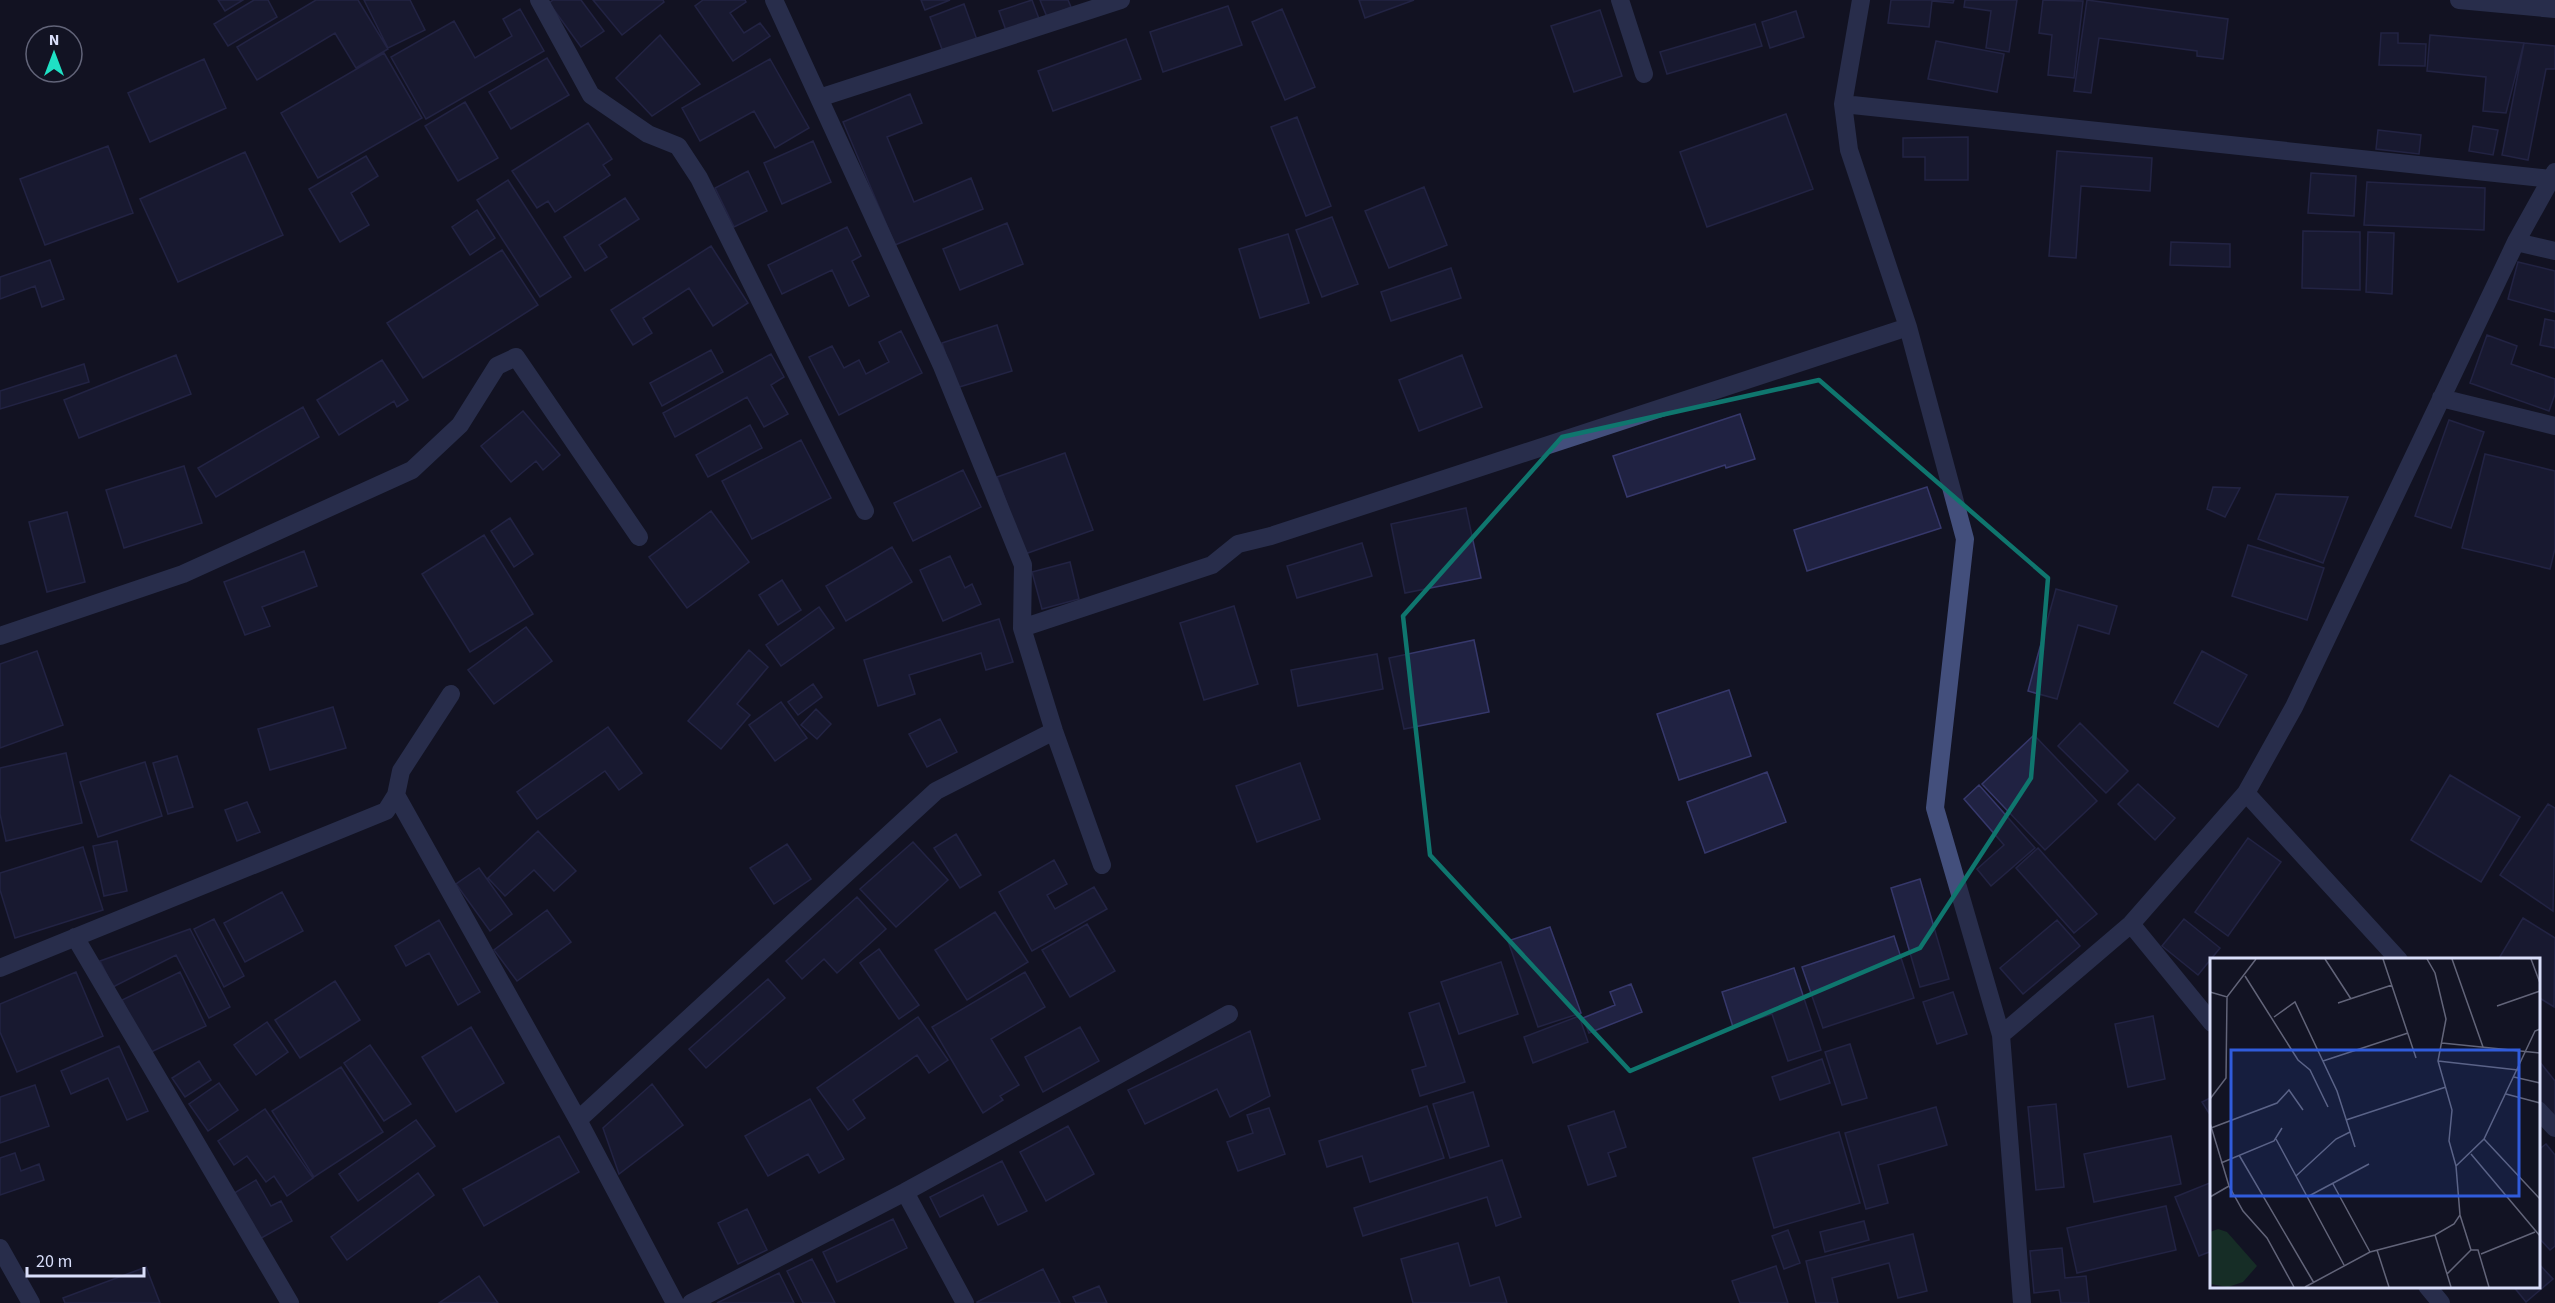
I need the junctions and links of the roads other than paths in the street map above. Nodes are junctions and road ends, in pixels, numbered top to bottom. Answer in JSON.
{"nodes":[{"id":1,"x":539,"y":0,"type":"edge"},
{"id":2,"x":774,"y":0,"type":"edge"},
{"id":3,"x":1121,"y":0,"type":"edge"},
{"id":4,"x":1620,"y":0,"type":"edge"},
{"id":5,"x":1861,"y":0,"type":"edge"},
{"id":6,"x":2459,"y":0,"type":"edge"},
{"id":7,"x":2555,"y":9,"type":"edge"},
{"id":8,"x":1644,"y":74,"type":"dead end"},
{"id":9,"x":819,"y":99,"type":"junction"},
{"id":10,"x":1843,"y":104,"type":"junction"},
{"id":11,"x":2553,"y":176,"type":"edge"},
{"id":12,"x":2516,"y":242,"type":"junction"},
{"id":13,"x":2555,"y":251,"type":"edge"},
{"id":14,"x":1908,"y":327,"type":"junction"},
{"id":15,"x":2441,"y":398,"type":"junction"},
{"id":16,"x":2555,"y":426,"type":"edge"},
{"id":17,"x":865,"y":511,"type":"dead end"},
{"id":18,"x":639,"y":537,"type":"dead end"},
{"id":19,"x":1022,"y":628,"type":"junction"},
{"id":20,"x":0,"y":636,"type":"edge"},
{"id":21,"x":451,"y":694,"type":"dead end"},
{"id":22,"x":1054,"y":731,"type":"junction"},
{"id":23,"x":2246,"y":794,"type":"junction"},
{"id":24,"x":396,"y":795,"type":"junction"},
{"id":25,"x":1102,"y":865,"type":"dead end"},
{"id":26,"x":2131,"y":924,"type":"junction"},
{"id":27,"x":75,"y":937,"type":"junction"},
{"id":28,"x":2397,"y":958,"type":"edge"},
{"id":29,"x":0,"y":968,"type":"edge"},
{"id":30,"x":1229,"y":1014,"type":"dead end"},
{"id":31,"x":2210,"y":1022,"type":"edge"},
{"id":32,"x":2001,"y":1035,"type":"junction"},
{"id":33,"x":2540,"y":1112,"type":"edge"},
{"id":34,"x":578,"y":1120,"type":"junction"},
{"id":35,"x":2555,"y":1128,"type":"edge"},
{"id":36,"x":905,"y":1192,"type":"junction"},
{"id":37,"x":0,"y":1248,"type":"edge"},
{"id":38,"x":2428,"y":1288,"type":"edge"},
{"id":39,"x":31,"y":1303,"type":"edge"},
{"id":40,"x":290,"y":1303,"type":"edge"},
{"id":41,"x":675,"y":1303,"type":"edge"},
{"id":42,"x":691,"y":1303,"type":"edge"},
{"id":43,"x":965,"y":1303,"type":"edge"},
{"id":44,"x":2022,"y":1303,"type":"edge"},
{"id":45,"x":2441,"y":1303,"type":"edge"}],
"edges":[{"from":1,"to":17,"type":"street"},
{"from":2,"to":9,"type":"street"},
{"from":3,"to":9,"type":"street"},
{"from":4,"to":8,"type":"street"},
{"from":5,"to":10,"type":"street"},
{"from":6,"to":7,"type":"street"},
{"from":9,"to":19,"type":"street"},
{"from":10,"to":11,"type":"street"},
{"from":10,"to":14,"type":"street"},
{"from":11,"to":12,"type":"street"},
{"from":12,"to":13,"type":"street"},
{"from":12,"to":15,"type":"street"},
{"from":14,"to":19,"type":"street"},
{"from":14,"to":32,"type":"street"},
{"from":15,"to":16,"type":"street"},
{"from":15,"to":23,"type":"street"},
{"from":18,"to":20,"type":"street"},
{"from":19,"to":22,"type":"street"},
{"from":21,"to":24,"type":"street"},
{"from":22,"to":25,"type":"street"},
{"from":22,"to":34,"type":"street"},
{"from":23,"to":26,"type":"street"},
{"from":23,"to":28,"type":"street"},
{"from":24,"to":27,"type":"street"},
{"from":24,"to":34,"type":"street"},
{"from":26,"to":31,"type":"street"},
{"from":26,"to":32,"type":"street"},
{"from":27,"to":29,"type":"street"},
{"from":27,"to":40,"type":"street"},
{"from":30,"to":36,"type":"street"},
{"from":32,"to":44,"type":"street"},
{"from":33,"to":35,"type":"street"},
{"from":34,"to":41,"type":"street"},
{"from":36,"to":42,"type":"street"},
{"from":36,"to":43,"type":"street"},
{"from":37,"to":39,"type":"street"},
{"from":38,"to":45,"type":"street"}]}
